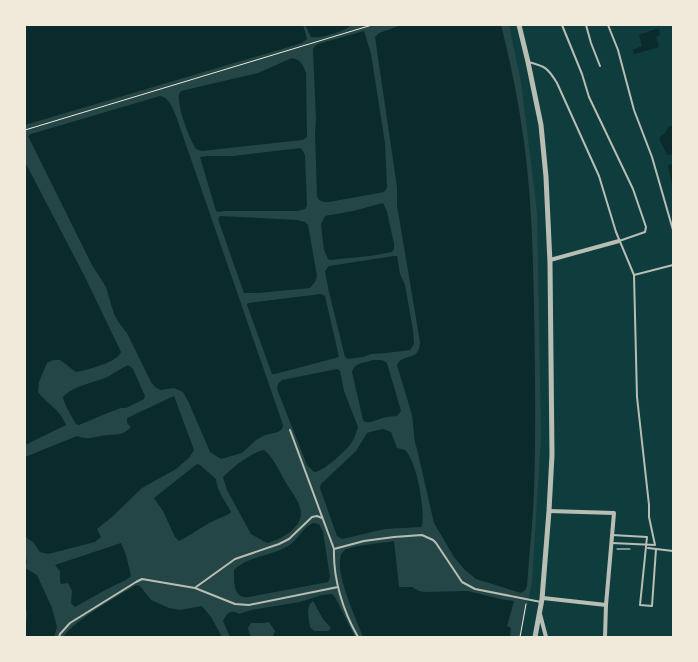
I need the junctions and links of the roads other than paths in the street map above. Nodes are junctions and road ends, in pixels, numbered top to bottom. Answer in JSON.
{"nodes":[{"id":1,"x":519,"y":25,"type":"edge"},
{"id":2,"x":562,"y":25,"type":"edge"},
{"id":3,"x":586,"y":25,"type":"edge"},
{"id":4,"x":608,"y":25,"type":"edge"},
{"id":5,"x":528,"y":62,"type":"junction"},
{"id":6,"x":600,"y":66,"type":"dead end"},
{"id":7,"x":673,"y":230,"type":"edge"},
{"id":8,"x":619,"y":241,"type":"junction"},
{"id":9,"x":550,"y":260,"type":"junction"},
{"id":10,"x":673,"y":265,"type":"edge"},
{"id":11,"x":634,"y":275,"type":"junction"},
{"id":12,"x":290,"y":430,"type":"dead end"},
{"id":13,"x":549,"y":511,"type":"junction"},
{"id":14,"x":322,"y":518,"type":"junction"},
{"id":15,"x":612,"y":535,"type":"junction"},
{"id":16,"x":612,"y":543,"type":"junction"},
{"id":17,"x":648,"y":548,"type":"dead end"},
{"id":18,"x":334,"y":549,"type":"junction"},
{"id":19,"x":656,"y":549,"type":"junction"},
{"id":20,"x":673,"y":551,"type":"edge"},
{"id":21,"x":338,"y":587,"type":"junction"},
{"id":22,"x":195,"y":588,"type":"junction"},
{"id":23,"x":542,"y":600,"type":"junction"},
{"id":24,"x":606,"y":605,"type":"junction"},
{"id":25,"x":540,"y":613,"type":"junction"},
{"id":26,"x":59,"y":637,"type":"edge"},
{"id":27,"x":358,"y":637,"type":"edge"},
{"id":28,"x":534,"y":637,"type":"edge"},
{"id":29,"x":546,"y":637,"type":"edge"},
{"id":30,"x":605,"y":637,"type":"edge"}],
"edges":[{"from":1,"to":5,"type":"street"},
{"from":2,"to":8,"type":"lane"},
{"from":3,"to":6,"type":"lane"},
{"from":4,"to":7,"type":"lane"},
{"from":5,"to":8,"type":"lane"},
{"from":5,"to":9,"type":"street"},
{"from":8,"to":9,"type":"street"},
{"from":8,"to":11,"type":"lane"},
{"from":9,"to":13,"type":"street"},
{"from":10,"to":11,"type":"lane"},
{"from":11,"to":16,"type":"lane"},
{"from":12,"to":14,"type":"lane"},
{"from":13,"to":15,"type":"street"},
{"from":13,"to":23,"type":"street"},
{"from":14,"to":18,"type":"lane"},
{"from":14,"to":22,"type":"lane"},
{"from":15,"to":16,"type":"street"},
{"from":15,"to":19,"type":"lane"},
{"from":16,"to":24,"type":"street"},
{"from":17,"to":19,"type":"lane"},
{"from":18,"to":21,"type":"lane"},
{"from":18,"to":23,"type":"lane"},
{"from":19,"to":20,"type":"lane"},
{"from":21,"to":22,"type":"lane"},
{"from":21,"to":27,"type":"lane"},
{"from":22,"to":26,"type":"lane"},
{"from":23,"to":24,"type":"street"},
{"from":23,"to":25,"type":"street"},
{"from":24,"to":30,"type":"street"},
{"from":25,"to":28,"type":"street"},
{"from":25,"to":29,"type":"street"}]}
